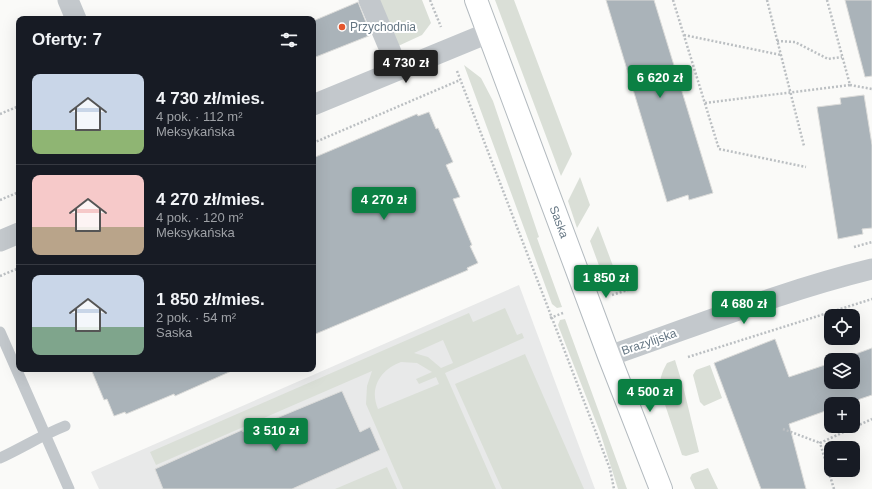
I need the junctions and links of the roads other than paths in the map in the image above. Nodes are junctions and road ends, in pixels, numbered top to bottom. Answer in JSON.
{"nodes":[{"id":1,"x":68,"y":0,"type":"edge"},
{"id":2,"x":369,"y":0,"type":"edge"},
{"id":3,"x":476,"y":0,"type":"edge"},
{"id":4,"x":75,"y":16,"type":"edge"},
{"id":5,"x":488,"y":33,"type":"junction"},
{"id":6,"x":398,"y":70,"type":"junction"},
{"id":7,"x":316,"y":104,"type":"edge"},
{"id":8,"x":16,"y":234,"type":"edge"},
{"id":9,"x":0,"y":241,"type":"edge"},
{"id":10,"x":872,"y":269,"type":"edge"},
{"id":11,"x":0,"y":332,"type":"edge"},
{"id":12,"x":609,"y":356,"type":"junction"},
{"id":13,"x":16,"y":369,"type":"edge"},
{"id":14,"x":17,"y":372,"type":"edge"},
{"id":15,"x":65,"y":426,"type":"dead end"},
{"id":16,"x":44,"y":434,"type":"junction"},
{"id":17,"x":0,"y":458,"type":"edge"},
{"id":18,"x":661,"y":487,"type":"edge"},
{"id":19,"x":69,"y":489,"type":"edge"}],
"edges":[{"from":1,"to":4,"type":"street"},
{"from":2,"to":6,"type":"street"},
{"from":3,"to":5,"type":"street","name":"Saska"},
{"from":5,"to":6,"type":"street"},
{"from":5,"to":12,"type":"street","name":"Saska"},
{"from":6,"to":7,"type":"street"},
{"from":8,"to":9,"type":"street"},
{"from":10,"to":12,"type":"street","name":"Brazylijska"},
{"from":11,"to":13,"type":"lane"},
{"from":12,"to":18,"type":"street","name":"Saska"},
{"from":14,"to":16,"type":"lane"},
{"from":15,"to":16,"type":"lane"},
{"from":16,"to":17,"type":"lane"},
{"from":16,"to":19,"type":"lane"}]}
